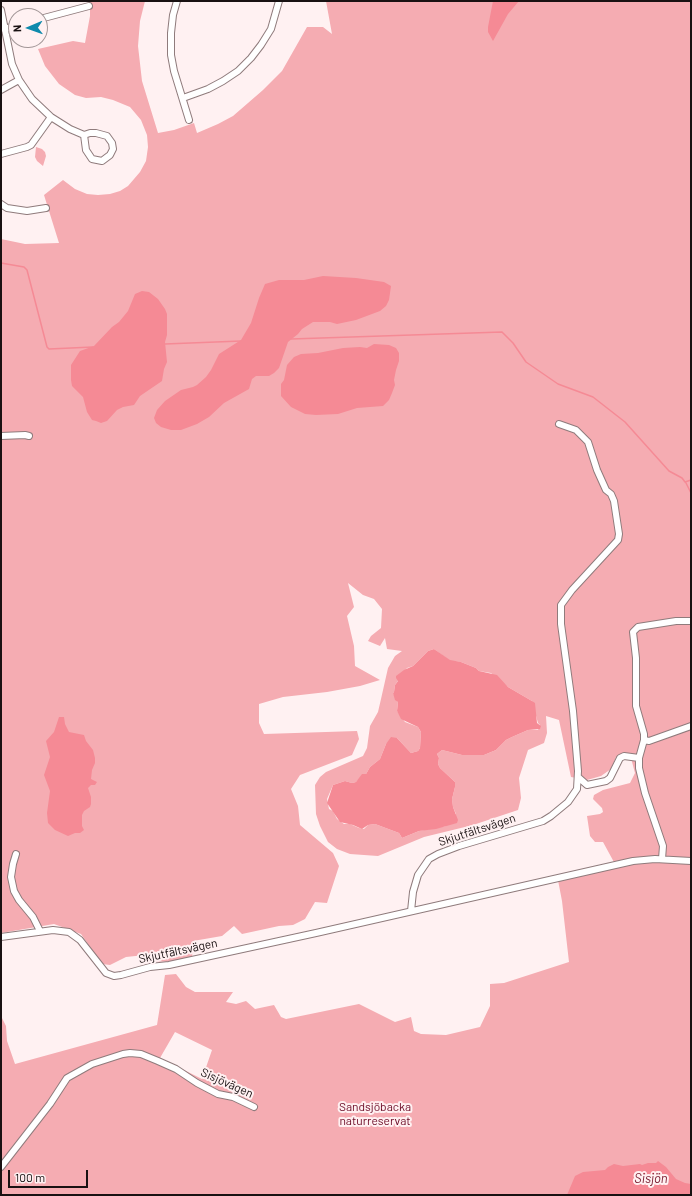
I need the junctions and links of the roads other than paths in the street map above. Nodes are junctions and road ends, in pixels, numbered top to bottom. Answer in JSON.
{"nodes":[{"id":1,"x":177,"y":1,"type":"edge"},
{"id":2,"x":279,"y":1,"type":"edge"},
{"id":3,"x":89,"y":6,"type":"dead end"},
{"id":4,"x":1,"y":10,"type":"edge"},
{"id":5,"x":48,"y":17,"type":"edge"},
{"id":6,"x":8,"y":28,"type":"edge"},
{"id":7,"x":4,"y":29,"type":"junction"},
{"id":8,"x":19,"y":80,"type":"junction"},
{"id":9,"x":1,"y":90,"type":"edge"},
{"id":10,"x":183,"y":98,"type":"junction"},
{"id":11,"x":51,"y":117,"type":"junction"},
{"id":12,"x":189,"y":120,"type":"dead end"},
{"id":13,"x":84,"y":135,"type":"junction"},
{"id":14,"x":1,"y":154,"type":"edge"},
{"id":15,"x":1,"y":204,"type":"edge"},
{"id":16,"x":46,"y":208,"type":"dead end"},
{"id":17,"x":559,"y":424,"type":"dead end"},
{"id":18,"x":1,"y":436,"type":"edge"},
{"id":19,"x":29,"y":436,"type":"dead end"},
{"id":20,"x":691,"y":621,"type":"edge"},
{"id":21,"x":691,"y":726,"type":"edge"},
{"id":22,"x":644,"y":740,"type":"junction"},
{"id":23,"x":639,"y":758,"type":"junction"},
{"id":24,"x":578,"y":777,"type":"junction"},
{"id":25,"x":16,"y":854,"type":"dead end"},
{"id":26,"x":662,"y":859,"type":"junction"},
{"id":27,"x":691,"y":861,"type":"edge"},
{"id":28,"x":411,"y":911,"type":"junction"},
{"id":29,"x":40,"y":931,"type":"junction"},
{"id":30,"x":1,"y":937,"type":"edge"},
{"id":31,"x":254,"y":1107,"type":"dead end"},
{"id":32,"x":1,"y":1168,"type":"edge"}],
"edges":[{"from":1,"to":10,"type":"street"},
{"from":2,"to":10,"type":"street"},
{"from":3,"to":5,"type":"street"},
{"from":4,"to":7,"type":"street"},
{"from":6,"to":7,"type":"street"},
{"from":7,"to":8,"type":"street"},
{"from":8,"to":9,"type":"street"},
{"from":8,"to":11,"type":"street"},
{"from":10,"to":12,"type":"street"},
{"from":11,"to":13,"type":"street"},
{"from":11,"to":14,"type":"street"},
{"from":13,"to":13,"type":"street"},
{"from":15,"to":16,"type":"street"},
{"from":17,"to":24,"type":"street","name":"Skjutfältsvägen"},
{"from":18,"to":19,"type":"street"},
{"from":20,"to":22,"type":"street"},
{"from":21,"to":22,"type":"street"},
{"from":22,"to":23,"type":"street"},
{"from":23,"to":24,"type":"street"},
{"from":23,"to":26,"type":"street"},
{"from":24,"to":28,"type":"street","name":"Skjutfältsvägen"},
{"from":25,"to":29,"type":"street"},
{"from":26,"to":27,"type":"street"},
{"from":26,"to":28,"type":"street"},
{"from":28,"to":29,"type":"street","name":"Skjutfältsvägen"},
{"from":29,"to":30,"type":"street","name":"Skjutfältsvägen"},
{"from":31,"to":32,"type":"street","name":"Sisjövägen"}]}
